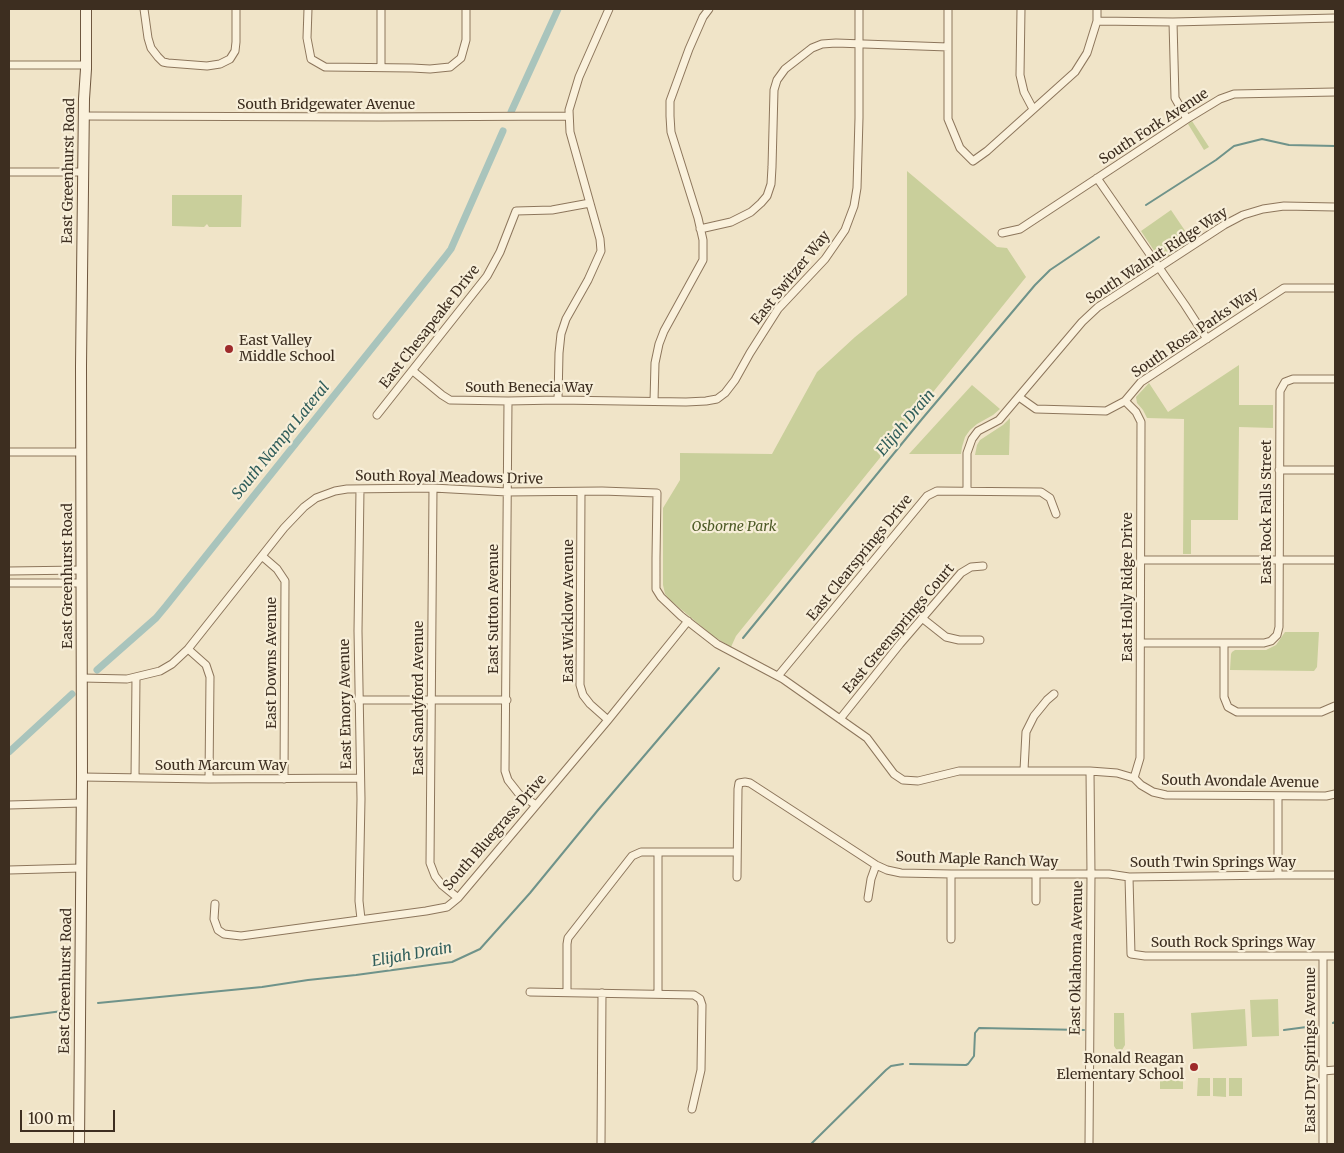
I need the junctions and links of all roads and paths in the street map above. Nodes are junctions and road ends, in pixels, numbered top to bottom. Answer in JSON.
{"nodes":[{"id":1,"x":86,"y":9,"type":"edge"},
{"id":2,"x":144,"y":9,"type":"edge"},
{"id":3,"x":236,"y":9,"type":"edge"},
{"id":4,"x":308,"y":9,"type":"edge"},
{"id":5,"x":381,"y":9,"type":"edge"},
{"id":6,"x":466,"y":9,"type":"edge"},
{"id":7,"x":609,"y":9,"type":"edge"},
{"id":8,"x":709,"y":9,"type":"edge"},
{"id":9,"x":859,"y":9,"type":"edge"},
{"id":10,"x":948,"y":9,"type":"edge"},
{"id":11,"x":1021,"y":9,"type":"edge"},
{"id":12,"x":1097,"y":9,"type":"edge"},
{"id":13,"x":1335,"y":18,"type":"edge"},
{"id":14,"x":1097,"y":21,"type":"junction"},
{"id":15,"x":1173,"y":22,"type":"junction"},
{"id":16,"x":859,"y":43,"type":"junction"},
{"id":17,"x":948,"y":46,"type":"junction"},
{"id":18,"x":9,"y":64,"type":"edge"},
{"id":19,"x":86,"y":64,"type":"junction"},
{"id":20,"x":381,"y":67,"type":"junction"},
{"id":21,"x":1335,"y":92,"type":"edge"},
{"id":22,"x":1033,"y":109,"type":"junction"},
{"id":23,"x":83,"y":116,"type":"junction"},
{"id":24,"x":569,"y":116,"type":"junction"},
{"id":25,"x":1187,"y":119,"type":"junction"},
{"id":26,"x":9,"y":172,"type":"edge"},
{"id":27,"x":83,"y":172,"type":"junction"},
{"id":28,"x":1097,"y":178,"type":"junction"},
{"id":29,"x":590,"y":203,"type":"junction"},
{"id":30,"x":1335,"y":207,"type":"edge"},
{"id":31,"x":700,"y":229,"type":"junction"},
{"id":32,"x":1002,"y":233,"type":"dead end"},
{"id":33,"x":1159,"y":267,"type":"junction"},
{"id":34,"x":1335,"y":288,"type":"edge"},
{"id":35,"x":1206,"y":339,"type":"junction"},
{"id":36,"x":413,"y":371,"type":"junction"},
{"id":37,"x":1335,"y":379,"type":"edge"},
{"id":38,"x":1019,"y":397,"type":"junction"},
{"id":39,"x":558,"y":400,"type":"junction"},
{"id":40,"x":508,"y":401,"type":"junction"},
{"id":41,"x":1125,"y":401,"type":"junction"},
{"id":42,"x":654,"y":402,"type":"junction"},
{"id":43,"x":377,"y":415,"type":"dead end"},
{"id":44,"x":9,"y":452,"type":"edge"},
{"id":45,"x":81,"y":452,"type":"junction"},
{"id":46,"x":1279,"y":470,"type":"junction"},
{"id":47,"x":1335,"y":470,"type":"edge"},
{"id":48,"x":433,"y":488,"type":"junction"},
{"id":49,"x":360,"y":489,"type":"junction"},
{"id":50,"x":967,"y":491,"type":"junction"},
{"id":51,"x":508,"y":492,"type":"junction"},
{"id":52,"x":581,"y":492,"type":"junction"},
{"id":53,"x":657,"y":492,"type":"joint"},
{"id":54,"x":1056,"y":514,"type":"dead end"},
{"id":55,"x":262,"y":556,"type":"junction"},
{"id":56,"x":1141,"y":560,"type":"junction"},
{"id":57,"x":1279,"y":560,"type":"junction"},
{"id":58,"x":1335,"y":560,"type":"edge"},
{"id":59,"x":984,"y":566,"type":"dead end"},
{"id":60,"x":81,"y":570,"type":"junction"},
{"id":61,"x":9,"y":571,"type":"edge"},
{"id":62,"x":9,"y":583,"type":"edge"},
{"id":63,"x":81,"y":583,"type":"junction"},
{"id":64,"x":922,"y":618,"type":"junction"},
{"id":65,"x":688,"y":621,"type":"junction"},
{"id":66,"x":980,"y":640,"type":"dead end"},
{"id":67,"x":1141,"y":643,"type":"junction"},
{"id":68,"x":1224,"y":643,"type":"junction"},
{"id":69,"x":188,"y":649,"type":"junction"},
{"id":70,"x":778,"y":676,"type":"junction"},
{"id":71,"x":136,"y":677,"type":"junction"},
{"id":72,"x":82,"y":678,"type":"junction"},
{"id":73,"x":1054,"y":694,"type":"dead end"},
{"id":74,"x":358,"y":700,"type":"junction"},
{"id":75,"x":432,"y":700,"type":"junction"},
{"id":76,"x":506,"y":700,"type":"junction"},
{"id":77,"x":1335,"y":706,"type":"edge"},
{"id":78,"x":840,"y":719,"type":"junction"},
{"id":79,"x":608,"y":720,"type":"junction"},
{"id":80,"x":1024,"y":770,"type":"junction"},
{"id":81,"x":1090,"y":771,"type":"junction"},
{"id":82,"x":82,"y":777,"type":"junction"},
{"id":83,"x":135,"y":778,"type":"junction"},
{"id":84,"x":360,"y":778,"type":"junction"},
{"id":85,"x":1134,"y":778,"type":"junction"},
{"id":86,"x":209,"y":779,"type":"junction"},
{"id":87,"x":284,"y":779,"type":"junction"},
{"id":88,"x":1335,"y":794,"type":"edge"},
{"id":89,"x":1278,"y":796,"type":"junction"},
{"id":90,"x":82,"y":803,"type":"junction"},
{"id":91,"x":9,"y":805,"type":"edge"},
{"id":92,"x":536,"y":805,"type":"junction"},
{"id":93,"x":658,"y":852,"type":"junction"},
{"id":94,"x":738,"y":852,"type":"junction"},
{"id":95,"x":876,"y":865,"type":"junction"},
{"id":96,"x":81,"y":868,"type":"junction"},
{"id":97,"x":9,"y":870,"type":"edge"},
{"id":98,"x":951,"y":874,"type":"junction"},
{"id":99,"x":1278,"y":874,"type":"junction"},
{"id":100,"x":1036,"y":875,"type":"junction"},
{"id":101,"x":1091,"y":875,"type":"junction"},
{"id":102,"x":1335,"y":875,"type":"edge"},
{"id":103,"x":737,"y":877,"type":"dead end"},
{"id":104,"x":1129,"y":877,"type":"junction"},
{"id":105,"x":458,"y":898,"type":"junction"},
{"id":106,"x":868,"y":898,"type":"dead end"},
{"id":107,"x":1036,"y":901,"type":"dead end"},
{"id":108,"x":216,"y":904,"type":"dead end"},
{"id":109,"x":361,"y":919,"type":"junction"},
{"id":110,"x":951,"y":939,"type":"dead end"},
{"id":111,"x":1324,"y":956,"type":"junction"},
{"id":112,"x":1335,"y":956,"type":"edge"},
{"id":113,"x":530,"y":992,"type":"dead end"},
{"id":114,"x":566,"y":992,"type":"junction"},
{"id":115,"x":602,"y":993,"type":"junction"},
{"id":116,"x":658,"y":994,"type":"junction"},
{"id":117,"x":1335,"y":1070,"type":"edge"},
{"id":118,"x":1323,"y":1071,"type":"junction"},
{"id":119,"x":692,"y":1109,"type":"dead end"},
{"id":120,"x":79,"y":1144,"type":"edge"},
{"id":121,"x":601,"y":1144,"type":"edge"},
{"id":122,"x":1089,"y":1144,"type":"edge"},
{"id":123,"x":1323,"y":1144,"type":"edge"}],
"edges":[{"from":1,"to":19,"type":"main road","name":"East Greenhurst Road"},
{"from":2,"to":3,"type":"street"},
{"from":4,"to":20,"type":"street"},
{"from":5,"to":20,"type":"street"},
{"from":6,"to":20,"type":"street"},
{"from":7,"to":24,"type":"street"},
{"from":8,"to":31,"type":"street"},
{"from":9,"to":16,"type":"street","name":"East Switzer Way"},
{"from":10,"to":17,"type":"street"},
{"from":11,"to":22,"type":"street"},
{"from":12,"to":14,"type":"street"},
{"from":13,"to":15,"type":"street"},
{"from":14,"to":15,"type":"street"},
{"from":14,"to":22,"type":"street"},
{"from":15,"to":25,"type":"street"},
{"from":16,"to":17,"type":"street"},
{"from":16,"to":31,"type":"street"},
{"from":16,"to":42,"type":"street","name":"East Switzer Way"},
{"from":17,"to":22,"type":"street"},
{"from":18,"to":19,"type":"street"},
{"from":19,"to":23,"type":"main road","name":"East Greenhurst Road"},
{"from":21,"to":25,"type":"street","name":"South Fork Avenue"},
{"from":23,"to":24,"type":"street","name":"South Bridgewater Avenue"},
{"from":23,"to":27,"type":"main road","name":"East Greenhurst Road"},
{"from":24,"to":29,"type":"street"},
{"from":25,"to":28,"type":"street","name":"South Fork Avenue"},
{"from":26,"to":27,"type":"street"},
{"from":27,"to":45,"type":"main road","name":"East Greenhurst Road"},
{"from":28,"to":32,"type":"street","name":"South Fork Avenue"},
{"from":28,"to":33,"type":"street"},
{"from":29,"to":36,"type":"street","name":"East Chesapeake Drive"},
{"from":29,"to":39,"type":"street"},
{"from":30,"to":33,"type":"street","name":"South Walnut Ridge Way"},
{"from":31,"to":42,"type":"street"},
{"from":33,"to":35,"type":"street"},
{"from":33,"to":38,"type":"street","name":"South Walnut Ridge Way"},
{"from":34,"to":35,"type":"street","name":"South Rosa Parks Way"},
{"from":35,"to":41,"type":"street","name":"South Rosa Parks Way"},
{"from":36,"to":40,"type":"street","name":"South Benecia Way"},
{"from":36,"to":43,"type":"street","name":"East Chesapeake Drive"},
{"from":37,"to":46,"type":"street","name":"East Rock Falls Street"},
{"from":38,"to":41,"type":"street","name":"South Rosa Parks Way"},
{"from":38,"to":50,"type":"street","name":"South Walnut Ridge Way"},
{"from":39,"to":40,"type":"street","name":"South Benecia Way"},
{"from":39,"to":42,"type":"street","name":"South Benecia Way"},
{"from":40,"to":51,"type":"street","name":"East Sutton Avenue"},
{"from":41,"to":56,"type":"street","name":"East Holly Ridge Drive"},
{"from":44,"to":45,"type":"street"},
{"from":45,"to":60,"type":"main road","name":"East Greenhurst Road"},
{"from":46,"to":47,"type":"street"},
{"from":46,"to":57,"type":"street","name":"East Rock Falls Street"},
{"from":48,"to":49,"type":"street","name":"South Royal Meadows Drive"},
{"from":48,"to":51,"type":"street","name":"South Royal Meadows Drive"},
{"from":48,"to":75,"type":"street","name":"East Sandyford Avenue"},
{"from":49,"to":55,"type":"street","name":"South Royal Meadows Drive"},
{"from":49,"to":74,"type":"street","name":"East Emory Avenue"},
{"from":50,"to":54,"type":"street","name":"East Clearsprings Drive"},
{"from":50,"to":70,"type":"street","name":"East Clearsprings Drive"},
{"from":51,"to":52,"type":"street","name":"South Royal Meadows Drive"},
{"from":51,"to":76,"type":"street","name":"East Sutton Avenue"},
{"from":52,"to":53,"type":"street","name":"South Royal Meadows Drive"},
{"from":52,"to":79,"type":"street","name":"East Wicklow Avenue"},
{"from":53,"to":65,"type":"street","name":"South Avondale Avenue"},
{"from":55,"to":69,"type":"street","name":"South Royal Meadows Drive"},
{"from":55,"to":87,"type":"street","name":"East Downs Avenue"},
{"from":56,"to":57,"type":"street"},
{"from":56,"to":67,"type":"street","name":"East Holly Ridge Drive"},
{"from":57,"to":58,"type":"street"},
{"from":57,"to":68,"type":"street","name":"East Rock Falls Street"},
{"from":59,"to":64,"type":"street","name":"East Greensprings Court"},
{"from":60,"to":61,"type":"street"},
{"from":60,"to":63,"type":"main road","name":"East Greenhurst Road"},
{"from":62,"to":63,"type":"street"},
{"from":63,"to":72,"type":"main road","name":"East Greenhurst Road"},
{"from":64,"to":66,"type":"street"},
{"from":64,"to":78,"type":"street","name":"East Greensprings Court"},
{"from":65,"to":70,"type":"street","name":"South Avondale Avenue"},
{"from":65,"to":79,"type":"street","name":"South Bluegrass Drive"},
{"from":67,"to":68,"type":"street"},
{"from":67,"to":85,"type":"street","name":"East Holly Ridge Drive"},
{"from":68,"to":77,"type":"street"},
{"from":69,"to":71,"type":"street","name":"South Royal Meadows Drive"},
{"from":69,"to":86,"type":"street"},
{"from":70,"to":78,"type":"street","name":"South Avondale Avenue"},
{"from":71,"to":72,"type":"street","name":"South Royal Meadows Drive"},
{"from":71,"to":83,"type":"street"},
{"from":72,"to":82,"type":"main road","name":"East Greenhurst Road"},
{"from":73,"to":80,"type":"street"},
{"from":74,"to":75,"type":"street"},
{"from":74,"to":84,"type":"street","name":"East Emory Avenue"},
{"from":75,"to":76,"type":"street"},
{"from":75,"to":105,"type":"street","name":"East Sandyford Avenue"},
{"from":76,"to":92,"type":"street","name":"East Sutton Avenue"},
{"from":78,"to":80,"type":"street","name":"South Avondale Avenue"},
{"from":79,"to":92,"type":"street","name":"South Bluegrass Drive"},
{"from":80,"to":81,"type":"street","name":"South Avondale Avenue"},
{"from":81,"to":85,"type":"street","name":"South Avondale Avenue"},
{"from":81,"to":101,"type":"street","name":"East Oklahoma Avenue"},
{"from":82,"to":83,"type":"street","name":"South Marcum Way"},
{"from":82,"to":90,"type":"main road","name":"East Greenhurst Road"},
{"from":83,"to":86,"type":"street","name":"South Marcum Way"},
{"from":84,"to":87,"type":"street","name":"South Marcum Way"},
{"from":84,"to":109,"type":"street","name":"East Emory Avenue"},
{"from":85,"to":89,"type":"street","name":"South Avondale Avenue"},
{"from":86,"to":87,"type":"street","name":"South Marcum Way"},
{"from":88,"to":89,"type":"street","name":"South Avondale Avenue"},
{"from":89,"to":99,"type":"street"},
{"from":90,"to":91,"type":"street"},
{"from":90,"to":96,"type":"main road","name":"East Greenhurst Road"},
{"from":92,"to":105,"type":"street","name":"South Bluegrass Drive"},
{"from":93,"to":94,"type":"street"},
{"from":93,"to":114,"type":"street"},
{"from":93,"to":116,"type":"street"},
{"from":94,"to":95,"type":"street","name":"South Maple Ranch Way"},
{"from":94,"to":103,"type":"street"},
{"from":95,"to":98,"type":"street","name":"South Maple Ranch Way"},
{"from":95,"to":106,"type":"street"},
{"from":96,"to":97,"type":"street"},
{"from":96,"to":120,"type":"main road","name":"East Greenhurst Road"},
{"from":98,"to":100,"type":"street","name":"South Maple Ranch Way"},
{"from":98,"to":110,"type":"street"},
{"from":99,"to":102,"type":"street","name":"South Twin Springs Way"},
{"from":99,"to":104,"type":"street","name":"South Twin Springs Way"},
{"from":100,"to":101,"type":"street","name":"South Maple Ranch Way"},
{"from":100,"to":107,"type":"street"},
{"from":101,"to":104,"type":"street","name":"South Twin Springs Way"},
{"from":101,"to":122,"type":"street","name":"East Oklahoma Avenue"},
{"from":104,"to":111,"type":"street","name":"South Rock Springs Way"},
{"from":105,"to":109,"type":"street","name":"South Bluegrass Drive"},
{"from":108,"to":109,"type":"street","name":"South Bluegrass Drive"},
{"from":111,"to":112,"type":"street","name":"South Rock Springs Way"},
{"from":111,"to":118,"type":"street","name":"East Dry Springs Avenue"},
{"from":113,"to":114,"type":"street"},
{"from":114,"to":115,"type":"street"},
{"from":115,"to":116,"type":"street"},
{"from":115,"to":121,"type":"street"},
{"from":116,"to":119,"type":"street"},
{"from":117,"to":118,"type":"street"},
{"from":118,"to":123,"type":"street","name":"East Dry Springs Avenue"}]}
